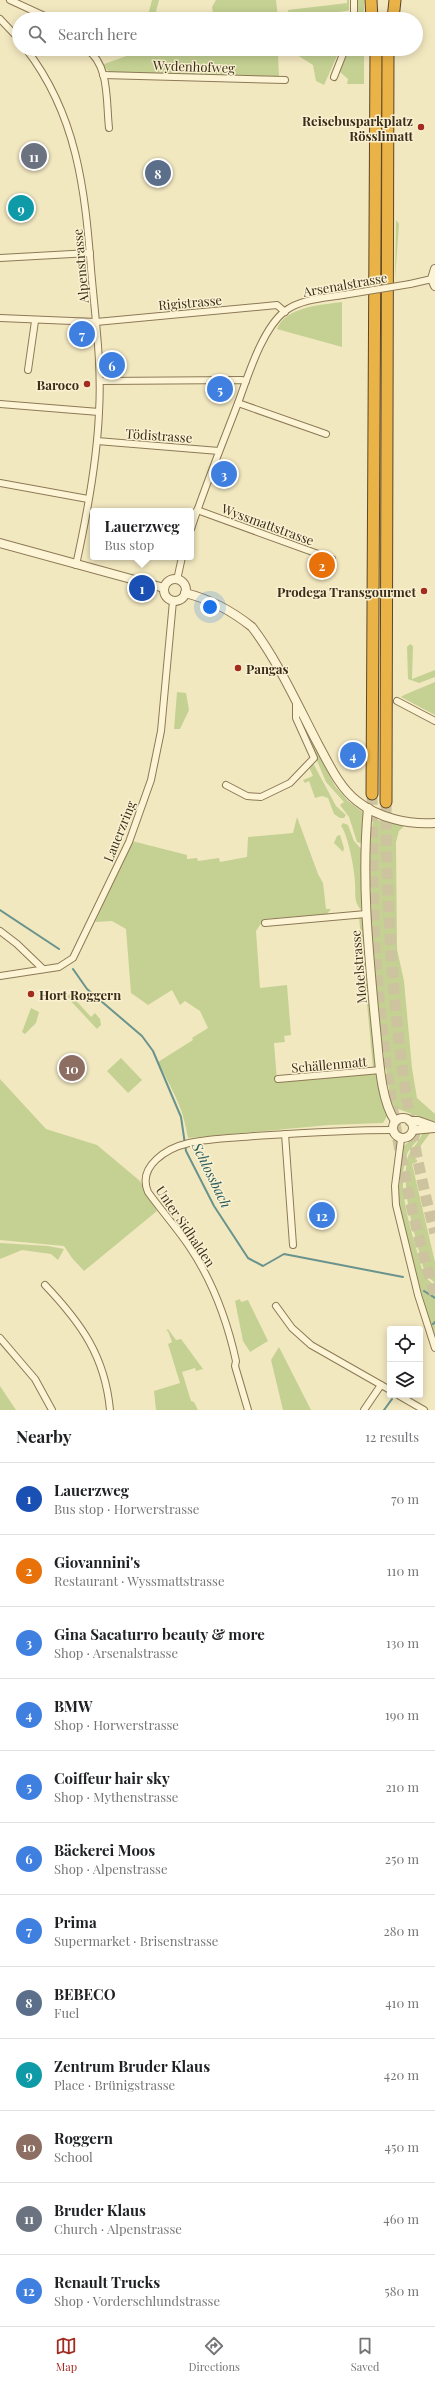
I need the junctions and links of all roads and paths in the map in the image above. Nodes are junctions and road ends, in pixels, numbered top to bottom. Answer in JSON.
{"nodes":[{"id":1,"x":10,"y":0,"type":"edge"},
{"id":2,"x":354,"y":0,"type":"edge"},
{"id":3,"x":371,"y":0,"type":"edge"},
{"id":4,"x":377,"y":0,"type":"edge"},
{"id":5,"x":387,"y":0,"type":"edge"},
{"id":6,"x":395,"y":0,"type":"edge"},
{"id":7,"x":36,"y":12,"type":"edge"},
{"id":8,"x":354,"y":12,"type":"edge"},
{"id":9,"x":372,"y":12,"type":"edge"},
{"id":10,"x":377,"y":12,"type":"edge"},
{"id":11,"x":388,"y":12,"type":"edge"},
{"id":12,"x":394,"y":12,"type":"edge"},
{"id":13,"x":0,"y":19,"type":"edge"},
{"id":14,"x":12,"y":32,"type":"edge"},
{"id":15,"x":30,"y":56,"type":"edge"},
{"id":16,"x":96,"y":56,"type":"edge"},
{"id":17,"x":342,"y":56,"type":"edge"},
{"id":18,"x":376,"y":56,"type":"edge"},
{"id":19,"x":388,"y":56,"type":"edge"},
{"id":20,"x":103,"y":75,"type":"junction"},
{"id":21,"x":334,"y":77,"type":"dead end"},
{"id":22,"x":285,"y":80,"type":"dead end"},
{"id":23,"x":109,"y":128,"type":"dead end"},
{"id":24,"x":90,"y":253,"type":"junction"},
{"id":25,"x":0,"y":258,"type":"edge"},
{"id":26,"x":435,"y":269,"type":"edge"},
{"id":27,"x":433,"y":282,"type":"edge"},
{"id":28,"x":284,"y":312,"type":"junction"},
{"id":29,"x":0,"y":318,"type":"edge"},
{"id":30,"x":35,"y":321,"type":"junction"},
{"id":31,"x":96,"y":322,"type":"junction"},
{"id":32,"x":28,"y":370,"type":"dead end"},
{"id":33,"x":100,"y":381,"type":"junction"},
{"id":34,"x":246,"y":381,"type":"junction"},
{"id":35,"x":238,"y":403,"type":"junction"},
{"id":36,"x":0,"y":404,"type":"edge"},
{"id":37,"x":99,"y":412,"type":"junction"},
{"id":38,"x":326,"y":434,"type":"dead end"},
{"id":39,"x":97,"y":441,"type":"junction"},
{"id":40,"x":219,"y":451,"type":"junction"},
{"id":41,"x":0,"y":483,"type":"edge"},
{"id":42,"x":88,"y":499,"type":"junction"},
{"id":43,"x":198,"y":510,"type":"junction"},
{"id":44,"x":194,"y":521,"type":"edge"},
{"id":45,"x":0,"y":543,"type":"edge"},
{"id":46,"x":332,"y":559,"type":"dead end"},
{"id":47,"x":181,"y":560,"type":"edge"},
{"id":48,"x":76,"y":565,"type":"junction"},
{"id":49,"x":177,"y":580,"type":"junction"},
{"id":50,"x":164,"y":588,"type":"junction"},
{"id":51,"x":185,"y":593,"type":"junction"},
{"id":52,"x":173,"y":601,"type":"junction"},
{"id":53,"x":397,"y":701,"type":"dead end"},
{"id":54,"x":296,"y":705,"type":"junction"},
{"id":55,"x":435,"y":721,"type":"edge"},
{"id":56,"x":226,"y":785,"type":"dead end"},
{"id":57,"x":372,"y":794,"type":"tunnel mouth"},
{"id":58,"x":386,"y":802,"type":"tunnel mouth"},
{"id":59,"x":368,"y":808,"type":"junction"},
{"id":60,"x":435,"y":823,"type":"edge"},
{"id":61,"x":366,"y":914,"type":"junction"},
{"id":62,"x":264,"y":923,"type":"dead end"},
{"id":63,"x":0,"y":931,"type":"edge"},
{"id":64,"x":43,"y":969,"type":"junction"},
{"id":65,"x":0,"y":976,"type":"edge"},
{"id":66,"x":381,"y":1070,"type":"junction"},
{"id":67,"x":278,"y":1079,"type":"dead end"},
{"id":68,"x":395,"y":1121,"type":"junction"},
{"id":69,"x":410,"y":1121,"type":"junction"},
{"id":70,"x":435,"y":1127,"type":"edge"},
{"id":71,"x":392,"y":1130,"type":"junction"},
{"id":72,"x":413,"y":1130,"type":"junction"},
{"id":73,"x":285,"y":1134,"type":"junction"},
{"id":74,"x":400,"y":1139,"type":"junction"},
{"id":75,"x":293,"y":1245,"type":"dead end"},
{"id":76,"x":45,"y":1285,"type":"dead end"},
{"id":77,"x":276,"y":1306,"type":"dead end"},
{"id":78,"x":0,"y":1338,"type":"edge"},
{"id":79,"x":435,"y":1348,"type":"edge"},
{"id":80,"x":381,"y":1385,"type":"junction"},
{"id":81,"x":387,"y":1388,"type":"edge"},
{"id":82,"x":403,"y":1398,"type":"edge"},
{"id":83,"x":52,"y":1410,"type":"edge"},
{"id":84,"x":110,"y":1410,"type":"edge"},
{"id":85,"x":248,"y":1410,"type":"edge"},
{"id":86,"x":364,"y":1410,"type":"edge"},
{"id":87,"x":424,"y":1410,"type":"edge"}],
"edges":[{"from":1,"to":7,"type":"street"},
{"from":2,"to":8,"type":"street"},
{"from":3,"to":9,"type":"highway"},
{"from":4,"to":10,"type":"highway"},
{"from":5,"to":11,"type":"highway"},
{"from":6,"to":12,"type":"highway"},
{"from":13,"to":14,"type":"street"},
{"from":15,"to":24,"type":"street","name":"Alpenstrasse"},
{"from":16,"to":20,"type":"street"},
{"from":17,"to":21,"type":"street"},
{"from":18,"to":57,"type":"highway"},
{"from":19,"to":58,"type":"highway"},
{"from":20,"to":22,"type":"street","name":"Wydenhofweg"},
{"from":20,"to":23,"type":"street"},
{"from":24,"to":25,"type":"street"},
{"from":24,"to":31,"type":"street","name":"Alpenstrasse"},
{"from":26,"to":27,"type":"street"},
{"from":27,"to":28,"type":"street","name":"Arsenalstrasse","bridge":true},
{"from":28,"to":31,"type":"street","name":"Rigistrasse"},
{"from":28,"to":34,"type":"street","name":"Arsenalstrasse"},
{"from":29,"to":30,"type":"street"},
{"from":30,"to":31,"type":"street"},
{"from":30,"to":32,"type":"street"},
{"from":31,"to":33,"type":"street","name":"Alpenstrasse"},
{"from":33,"to":34,"type":"street"},
{"from":33,"to":37,"type":"street","name":"Alpenstrasse"},
{"from":34,"to":35,"type":"street","name":"Arsenalstrasse"},
{"from":35,"to":38,"type":"street"},
{"from":35,"to":40,"type":"street","name":"Arsenalstrasse"},
{"from":36,"to":37,"type":"street"},
{"from":37,"to":39,"type":"street","name":"Alpenstrasse"},
{"from":39,"to":40,"type":"street","name":"Tödistrasse"},
{"from":39,"to":42,"type":"street","name":"Alpenstrasse"},
{"from":40,"to":43,"type":"street","name":"Arsenalstrasse"},
{"from":41,"to":42,"type":"street"},
{"from":42,"to":48,"type":"street","name":"Alpenstrasse"},
{"from":43,"to":44,"type":"street","name":"Arsenalstrasse"},
{"from":43,"to":46,"type":"street","name":"Wyssmattstrasse"},
{"from":45,"to":48,"type":"street"},
{"from":47,"to":49,"type":"street"},
{"from":48,"to":50,"type":"street"},
{"from":49,"to":50,"type":"street"},
{"from":49,"to":51,"type":"street"},
{"from":50,"to":52,"type":"street"},
{"from":51,"to":52,"type":"street"},
{"from":51,"to":54,"type":"street"},
{"from":52,"to":64,"type":"street","name":"Lauerzring"},
{"from":53,"to":55,"type":"street"},
{"from":54,"to":56,"type":"street"},
{"from":54,"to":59,"type":"street"},
{"from":59,"to":60,"type":"street"},
{"from":59,"to":61,"type":"street","name":"Motelstrasse"},
{"from":61,"to":62,"type":"street"},
{"from":61,"to":66,"type":"street","name":"Motelstrasse"},
{"from":63,"to":64,"type":"street"},
{"from":64,"to":65,"type":"street"},
{"from":66,"to":67,"type":"street","name":"Schällenmatt"},
{"from":66,"to":68,"type":"street","name":"Motelstrasse"},
{"from":68,"to":69,"type":"street"},
{"from":68,"to":71,"type":"street"},
{"from":69,"to":70,"type":"street"},
{"from":69,"to":72,"type":"street"},
{"from":70,"to":72,"type":"street"},
{"from":71,"to":73,"type":"street"},
{"from":71,"to":74,"type":"street"},
{"from":72,"to":74,"type":"street"},
{"from":73,"to":75,"type":"street"},
{"from":73,"to":85,"type":"street","name":"Unter Sidhalden"},
{"from":74,"to":79,"type":"street"},
{"from":76,"to":84,"type":"street"},
{"from":77,"to":80,"type":"street"},
{"from":78,"to":83,"type":"street"},
{"from":80,"to":81,"type":"street"},
{"from":80,"to":86,"type":"street"},
{"from":82,"to":87,"type":"street"}]}
